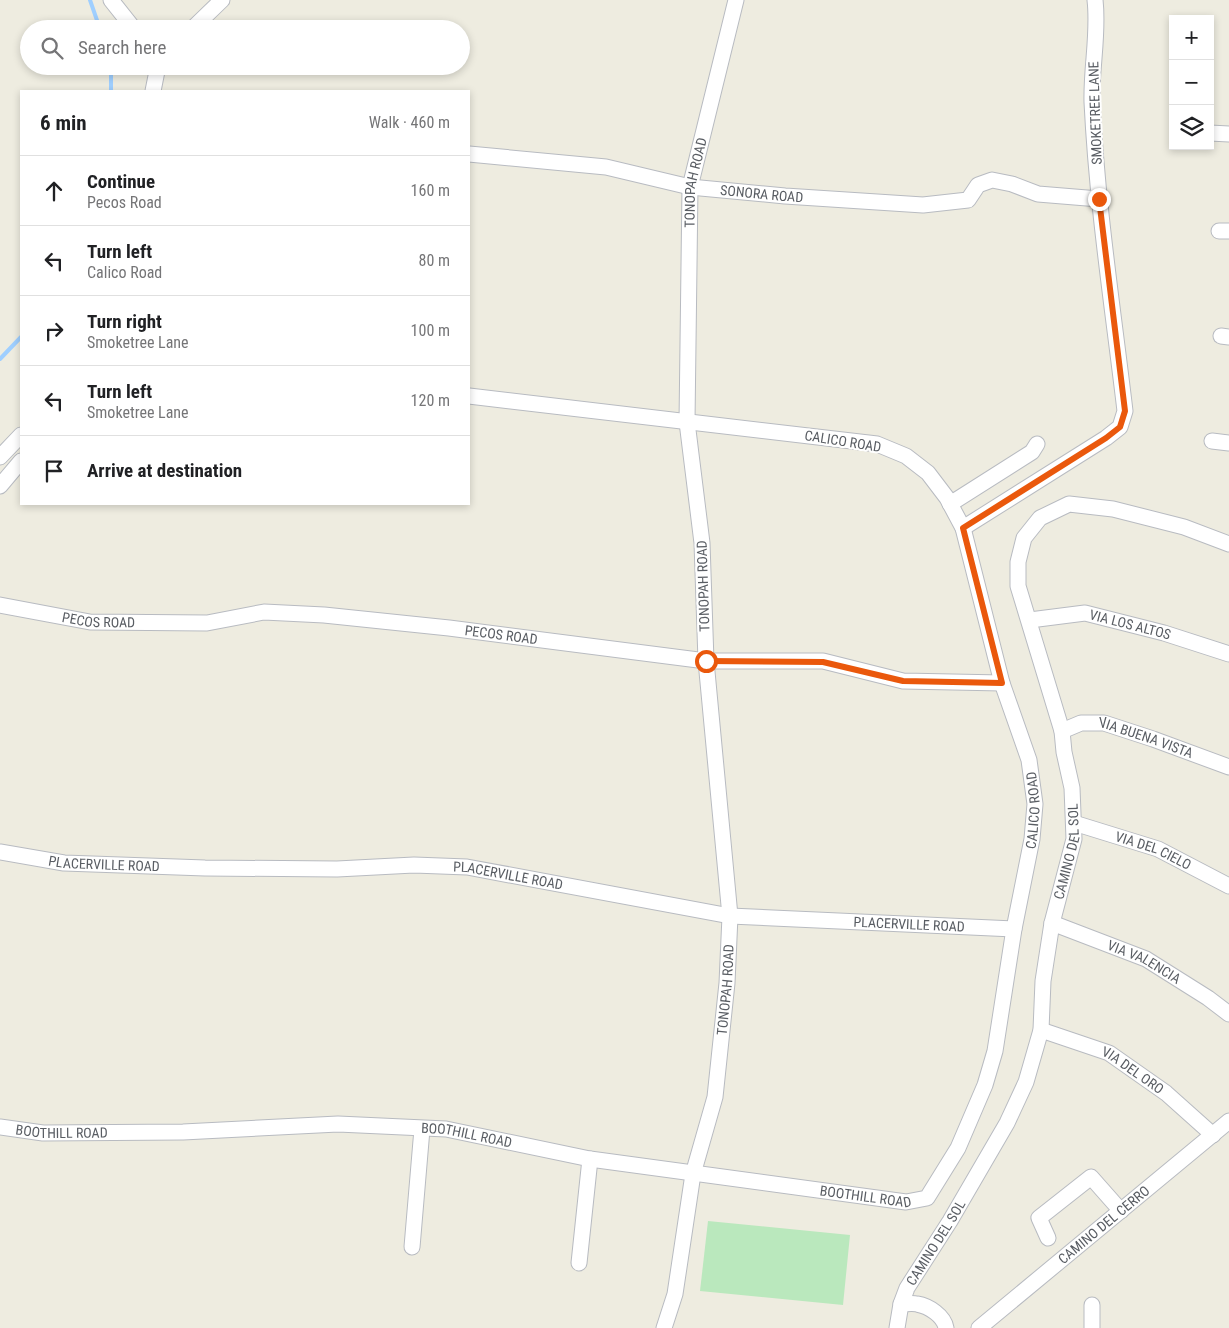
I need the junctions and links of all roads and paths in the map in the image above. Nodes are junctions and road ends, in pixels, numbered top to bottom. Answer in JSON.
{"nodes":[{"id":1,"x":111,"y":0,"type":"edge"},
{"id":2,"x":222,"y":0,"type":"edge"},
{"id":3,"x":736,"y":0,"type":"edge"},
{"id":4,"x":1095,"y":0,"type":"edge"},
{"id":5,"x":127,"y":20,"type":"edge"},
{"id":6,"x":201,"y":20,"type":"edge"},
{"id":7,"x":156,"y":75,"type":"edge"},
{"id":8,"x":153,"y":90,"type":"edge"},
{"id":9,"x":1214,"y":133,"type":"edge"},
{"id":10,"x":1229,"y":134,"type":"edge"},
{"id":11,"x":470,"y":154,"type":"edge"},
{"id":12,"x":690,"y":187,"type":"junction"},
{"id":13,"x":1099,"y":199,"type":"junction"},
{"id":14,"x":470,"y":396,"type":"edge"},
{"id":15,"x":688,"y":422,"type":"junction"},
{"id":16,"x":20,"y":435,"type":"edge"},
{"id":17,"x":1212,"y":441,"type":"dead end"},
{"id":18,"x":1229,"y":443,"type":"edge"},
{"id":19,"x":1037,"y":444,"type":"dead end"},
{"id":20,"x":0,"y":457,"type":"edge"},
{"id":21,"x":20,"y":462,"type":"edge"},
{"id":22,"x":0,"y":486,"type":"edge"},
{"id":23,"x":950,"y":504,"type":"junction"},
{"id":24,"x":963,"y":528,"type":"junction"},
{"id":25,"x":1229,"y":544,"type":"edge"},
{"id":26,"x":0,"y":606,"type":"edge"},
{"id":27,"x":1030,"y":620,"type":"junction"},
{"id":28,"x":1229,"y":654,"type":"edge"},
{"id":29,"x":706,"y":661,"type":"junction"},
{"id":30,"x":1002,"y":683,"type":"junction"},
{"id":31,"x":1062,"y":731,"type":"junction"},
{"id":32,"x":1229,"y":768,"type":"edge"},
{"id":33,"x":1074,"y":823,"type":"junction"},
{"id":34,"x":0,"y":852,"type":"edge"},
{"id":35,"x":1229,"y":886,"type":"edge"},
{"id":36,"x":730,"y":916,"type":"junction"},
{"id":37,"x":1052,"y":923,"type":"junction"},
{"id":38,"x":1014,"y":929,"type":"junction"},
{"id":39,"x":1229,"y":1014,"type":"edge"},
{"id":40,"x":1041,"y":1030,"type":"junction"},
{"id":41,"x":1229,"y":1121,"type":"edge"},
{"id":42,"x":0,"y":1127,"type":"edge"},
{"id":43,"x":422,"y":1129,"type":"junction"},
{"id":44,"x":1213,"y":1134,"type":"junction"},
{"id":45,"x":590,"y":1159,"type":"junction"},
{"id":46,"x":693,"y":1174,"type":"junction"},
{"id":47,"x":927,"y":1198,"type":"joint"},
{"id":48,"x":1121,"y":1211,"type":"junction"},
{"id":49,"x":1048,"y":1238,"type":"dead end"},
{"id":50,"x":412,"y":1247,"type":"dead end"},
{"id":51,"x":579,"y":1262,"type":"dead end"},
{"id":52,"x":901,"y":1304,"type":"junction"},
{"id":53,"x":1092,"y":1305,"type":"dead end"},
{"id":54,"x":664,"y":1328,"type":"edge"},
{"id":55,"x":897,"y":1328,"type":"edge"},
{"id":56,"x":946,"y":1328,"type":"edge"},
{"id":57,"x":979,"y":1328,"type":"edge"},
{"id":58,"x":1092,"y":1328,"type":"edge"}],
"edges":[{"from":1,"to":5,"type":"street"},
{"from":2,"to":6,"type":"street"},
{"from":3,"to":12,"type":"street","name":"TONOPAH ROAD"},
{"from":4,"to":13,"type":"street","name":"SMOKETREE LANE"},
{"from":7,"to":8,"type":"street"},
{"from":9,"to":10,"type":"street"},
{"from":11,"to":12,"type":"street","name":"SONORA ROAD"},
{"from":12,"to":13,"type":"street","name":"SONORA ROAD"},
{"from":12,"to":15,"type":"street","name":"TONOPAH ROAD"},
{"from":13,"to":24,"type":"street","name":"SMOKETREE LANE"},
{"from":14,"to":15,"type":"street","name":"CALICO ROAD"},
{"from":15,"to":23,"type":"street","name":"CALICO ROAD"},
{"from":15,"to":29,"type":"street","name":"TONOPAH ROAD"},
{"from":16,"to":20,"type":"street"},
{"from":17,"to":18,"type":"street"},
{"from":19,"to":23,"type":"street"},
{"from":21,"to":22,"type":"street"},
{"from":23,"to":24,"type":"street","name":"CALICO ROAD"},
{"from":24,"to":30,"type":"street","name":"CALICO ROAD"},
{"from":25,"to":27,"type":"street","name":"CAMINO DEL SOL"},
{"from":26,"to":29,"type":"street","name":"PECOS ROAD"},
{"from":27,"to":28,"type":"street","name":"VIA LOS ALTOS"},
{"from":27,"to":31,"type":"street","name":"CAMINO DEL SOL"},
{"from":29,"to":30,"type":"street","name":"PECOS ROAD"},
{"from":29,"to":36,"type":"street","name":"TONOPAH ROAD"},
{"from":30,"to":38,"type":"street","name":"CALICO ROAD"},
{"from":31,"to":32,"type":"street","name":"VIA BUENA VISTA"},
{"from":31,"to":33,"type":"street","name":"CAMINO DEL SOL"},
{"from":33,"to":35,"type":"street","name":"VIA DEL CIELO"},
{"from":33,"to":37,"type":"street","name":"CAMINO DEL SOL"},
{"from":34,"to":36,"type":"street","name":"PLACERVILLE ROAD"},
{"from":36,"to":38,"type":"street","name":"PLACERVILLE ROAD"},
{"from":36,"to":46,"type":"street","name":"TONOPAH ROAD"},
{"from":37,"to":39,"type":"street","name":"VIA VALENCIA"},
{"from":37,"to":40,"type":"street","name":"CAMINO DEL SOL"},
{"from":38,"to":47,"type":"street","name":"CALICO ROAD"},
{"from":40,"to":44,"type":"street","name":"VIA DEL ORO"},
{"from":40,"to":52,"type":"street","name":"CAMINO DEL SOL"},
{"from":41,"to":44,"type":"street","name":"CAMINO DEL CERRO"},
{"from":42,"to":43,"type":"street","name":"BOOTHILL ROAD"},
{"from":43,"to":45,"type":"street","name":"BOOTHILL ROAD"},
{"from":43,"to":50,"type":"street"},
{"from":44,"to":48,"type":"street","name":"CAMINO DEL CERRO"},
{"from":45,"to":46,"type":"street","name":"BOOTHILL ROAD"},
{"from":45,"to":51,"type":"street"},
{"from":46,"to":47,"type":"street","name":"BOOTHILL ROAD"},
{"from":46,"to":54,"type":"street","name":"TONOPAH ROAD"},
{"from":48,"to":49,"type":"street"},
{"from":48,"to":57,"type":"street","name":"CAMINO DEL CERRO"},
{"from":52,"to":55,"type":"street","name":"CAMINO DEL SOL"},
{"from":52,"to":56,"type":"street"},
{"from":53,"to":58,"type":"street"}]}
